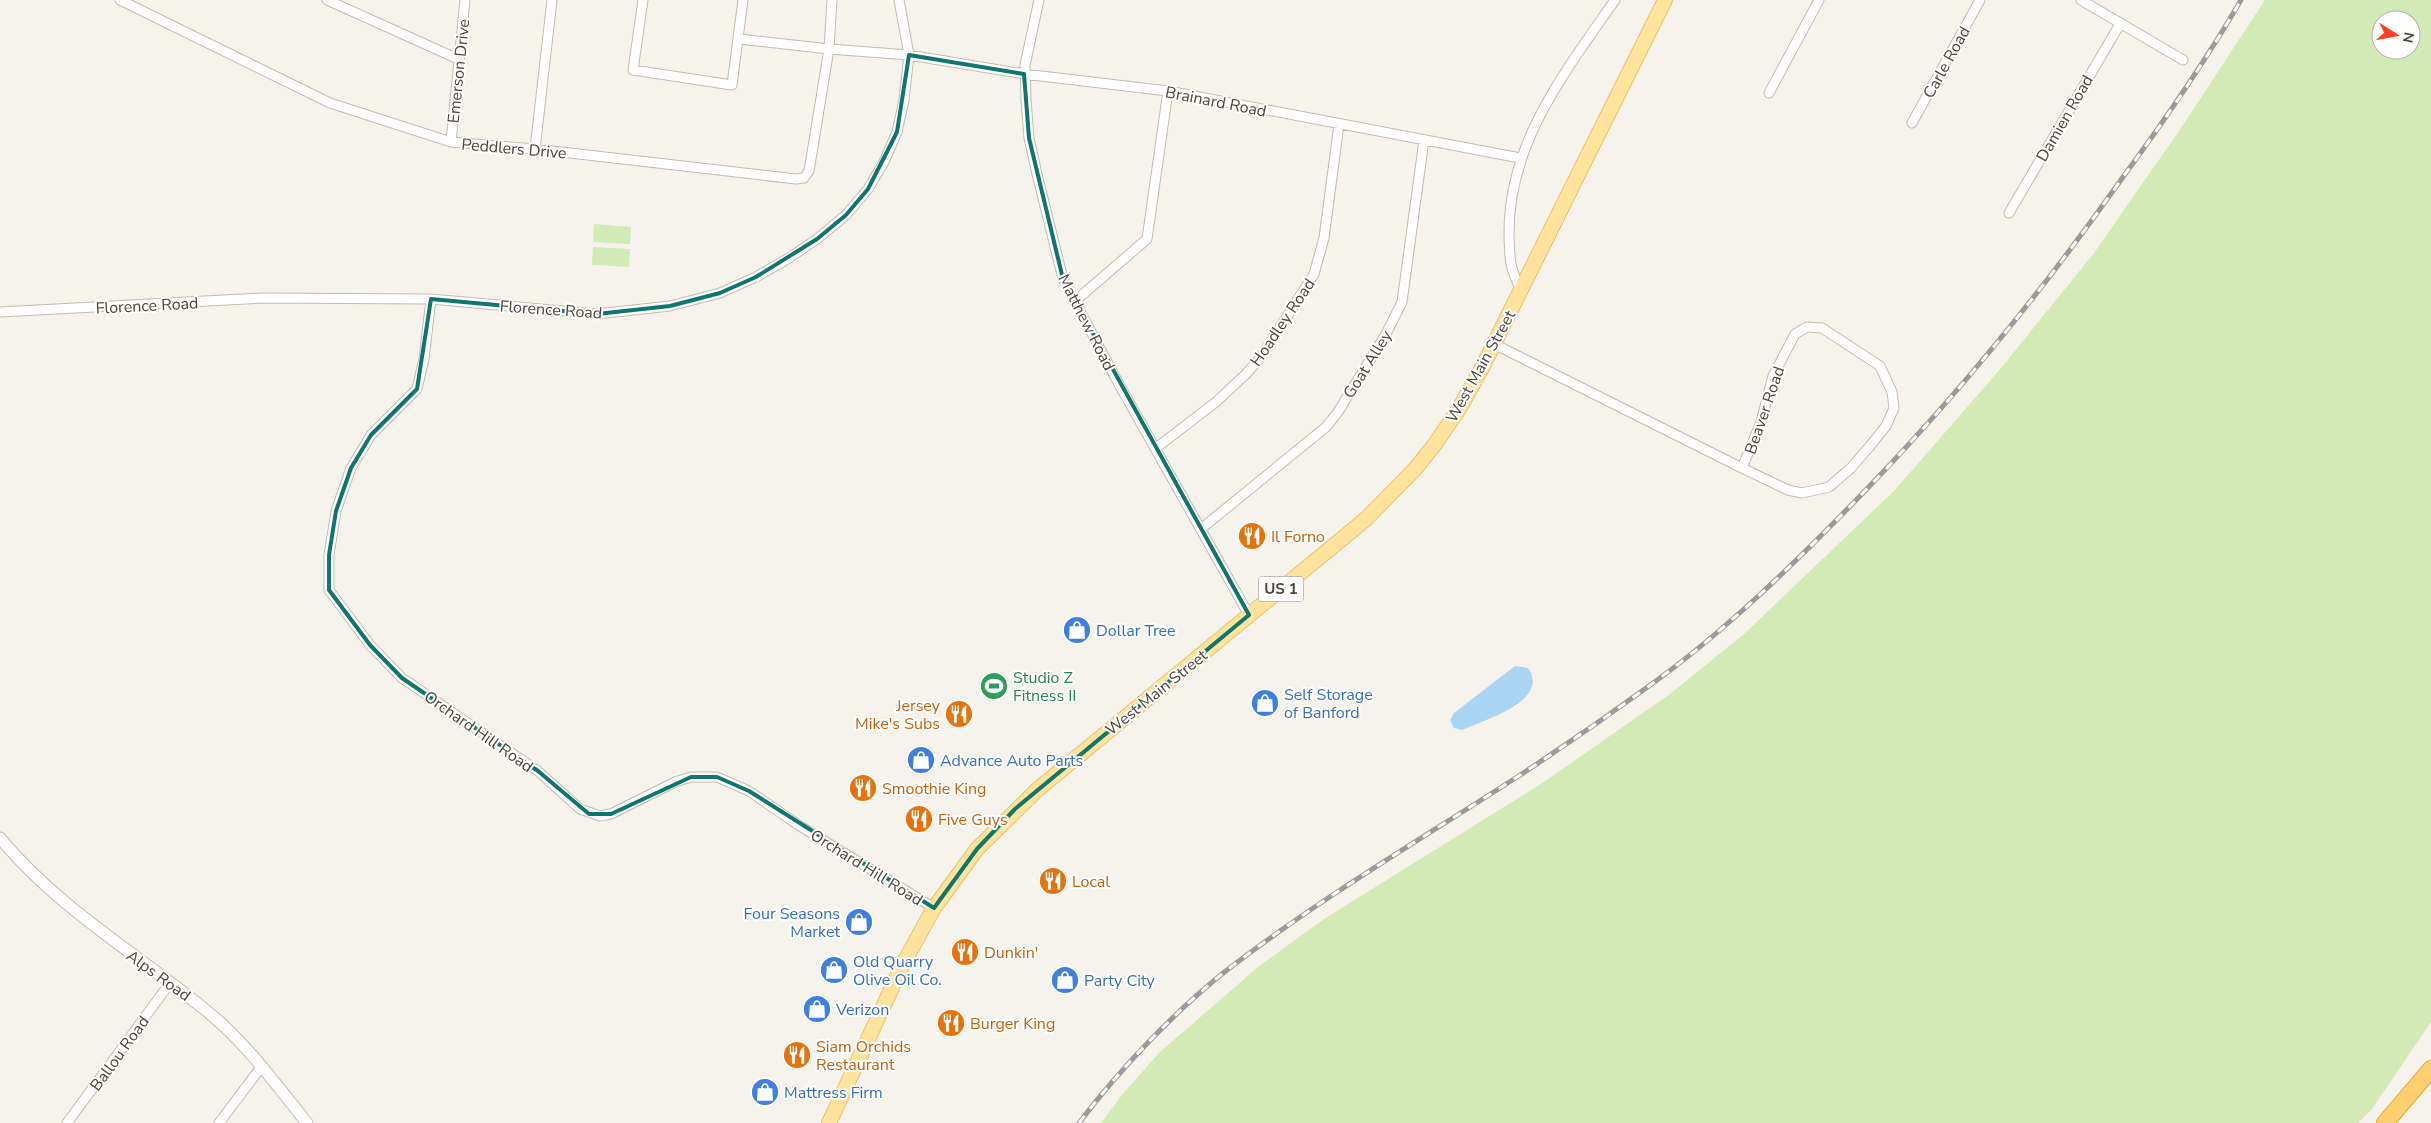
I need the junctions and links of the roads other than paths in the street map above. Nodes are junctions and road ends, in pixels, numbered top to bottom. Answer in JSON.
{"nodes":[{"id":1,"x":120,"y":0,"type":"edge"},
{"id":2,"x":326,"y":0,"type":"edge"},
{"id":3,"x":465,"y":0,"type":"edge"},
{"id":4,"x":552,"y":0,"type":"edge"},
{"id":5,"x":643,"y":0,"type":"edge"},
{"id":6,"x":743,"y":0,"type":"edge"},
{"id":7,"x":832,"y":0,"type":"edge"},
{"id":8,"x":899,"y":0,"type":"edge"},
{"id":9,"x":1038,"y":0,"type":"edge"},
{"id":10,"x":1615,"y":0,"type":"edge"},
{"id":11,"x":1819,"y":0,"type":"edge"},
{"id":12,"x":1980,"y":0,"type":"edge"},
{"id":13,"x":2081,"y":0,"type":"edge"},
{"id":14,"x":1661,"y":1,"type":"edge"},
{"id":15,"x":2120,"y":24,"type":"junction"},
{"id":16,"x":738,"y":39,"type":"junction"},
{"id":17,"x":828,"y":49,"type":"junction"},
{"id":18,"x":909,"y":55,"type":"junction"},
{"id":19,"x":458,"y":59,"type":"junction"},
{"id":20,"x":2183,"y":60,"type":"dead end"},
{"id":21,"x":1024,"y":74,"type":"junction"},
{"id":22,"x":1168,"y":91,"type":"junction"},
{"id":23,"x":1769,"y":93,"type":"dead end"},
{"id":24,"x":1912,"y":123,"type":"dead end"},
{"id":25,"x":1339,"y":124,"type":"junction"},
{"id":26,"x":1424,"y":140,"type":"junction"},
{"id":27,"x":451,"y":142,"type":"junction"},
{"id":28,"x":535,"y":149,"type":"junction"},
{"id":29,"x":1520,"y":158,"type":"junction"},
{"id":30,"x":2009,"y":212,"type":"dead end"},
{"id":31,"x":1521,"y":290,"type":"junction"},
{"id":32,"x":431,"y":299,"type":"junction"},
{"id":33,"x":1074,"y":302,"type":"junction"},
{"id":34,"x":0,"y":312,"type":"edge"},
{"id":35,"x":1494,"y":344,"type":"junction"},
{"id":36,"x":1156,"y":448,"type":"junction"},
{"id":37,"x":1742,"y":468,"type":"junction"},
{"id":38,"x":1202,"y":528,"type":"junction"},
{"id":39,"x":1249,"y":615,"type":"junction"},
{"id":40,"x":0,"y":838,"type":"edge"},
{"id":41,"x":934,"y":908,"type":"junction"},
{"id":42,"x":170,"y":983,"type":"junction"},
{"id":43,"x":262,"y":1066,"type":"junction"},
{"id":44,"x":2431,"y":1069,"type":"edge"},
{"id":45,"x":67,"y":1123,"type":"edge"},
{"id":46,"x":219,"y":1123,"type":"edge"},
{"id":47,"x":307,"y":1123,"type":"edge"},
{"id":48,"x":829,"y":1123,"type":"edge"},
{"id":49,"x":2385,"y":1123,"type":"edge"}],
"edges":[{"from":1,"to":27,"type":"street","name":"Peddlers Drive"},
{"from":2,"to":19,"type":"street"},
{"from":3,"to":19,"type":"street","name":"Emerson Drive"},
{"from":4,"to":28,"type":"street"},
{"from":5,"to":16,"type":"street"},
{"from":6,"to":16,"type":"street"},
{"from":7,"to":17,"type":"street","name":"Peddlers Drive"},
{"from":8,"to":18,"type":"street","name":"Florence Road"},
{"from":9,"to":21,"type":"street","name":"Matthew Road"},
{"from":10,"to":29,"type":"street","name":"West Main Street"},
{"from":11,"to":23,"type":"street"},
{"from":12,"to":24,"type":"street","name":"Carle Road"},
{"from":13,"to":15,"type":"street"},
{"from":14,"to":31,"type":"main road","name":"West Main Street","number":"US 1"},
{"from":15,"to":20,"type":"street"},
{"from":15,"to":30,"type":"street","name":"Damien Road"},
{"from":16,"to":17,"type":"street"},
{"from":17,"to":18,"type":"street"},
{"from":17,"to":28,"type":"street","name":"Peddlers Drive"},
{"from":18,"to":21,"type":"street","name":"Brainard Road"},
{"from":18,"to":32,"type":"street","name":"Florence Road"},
{"from":19,"to":27,"type":"street","name":"Emerson Drive"},
{"from":21,"to":22,"type":"street","name":"Brainard Road"},
{"from":21,"to":33,"type":"street","name":"Matthew Road"},
{"from":22,"to":25,"type":"street","name":"Brainard Road"},
{"from":22,"to":33,"type":"street"},
{"from":25,"to":26,"type":"street","name":"Brainard Road"},
{"from":25,"to":36,"type":"street","name":"Hoadley Road"},
{"from":26,"to":29,"type":"street","name":"Brainard Road"},
{"from":26,"to":38,"type":"street","name":"Goat Alley"},
{"from":27,"to":28,"type":"street","name":"Peddlers Drive"},
{"from":29,"to":31,"type":"street","name":"West Main Street"},
{"from":31,"to":35,"type":"main road","name":"West Main Street","number":"US 1"},
{"from":32,"to":34,"type":"street","name":"Florence Road"},
{"from":32,"to":41,"type":"street","name":"Orchard Hill Road"},
{"from":33,"to":36,"type":"street","name":"Matthew Road"},
{"from":35,"to":37,"type":"street","name":"Beaver Road"},
{"from":35,"to":39,"type":"main road","name":"West Main Street","number":"US 1"},
{"from":36,"to":38,"type":"street","name":"Matthew Road"},
{"from":37,"to":37,"type":"street","name":"Beaver Road"},
{"from":38,"to":39,"type":"street","name":"Matthew Road"},
{"from":39,"to":41,"type":"main road","name":"West Main Street","number":"US 1"},
{"from":40,"to":42,"type":"street","name":"Alps Road"},
{"from":41,"to":48,"type":"main road","name":"West Main Street","number":"US 1"},
{"from":42,"to":43,"type":"street","name":"Alps Road"},
{"from":42,"to":45,"type":"street","name":"Ballou Road"},
{"from":43,"to":46,"type":"street"},
{"from":43,"to":47,"type":"street","name":"Alps Road"},
{"from":44,"to":49,"type":"highway"}]}
